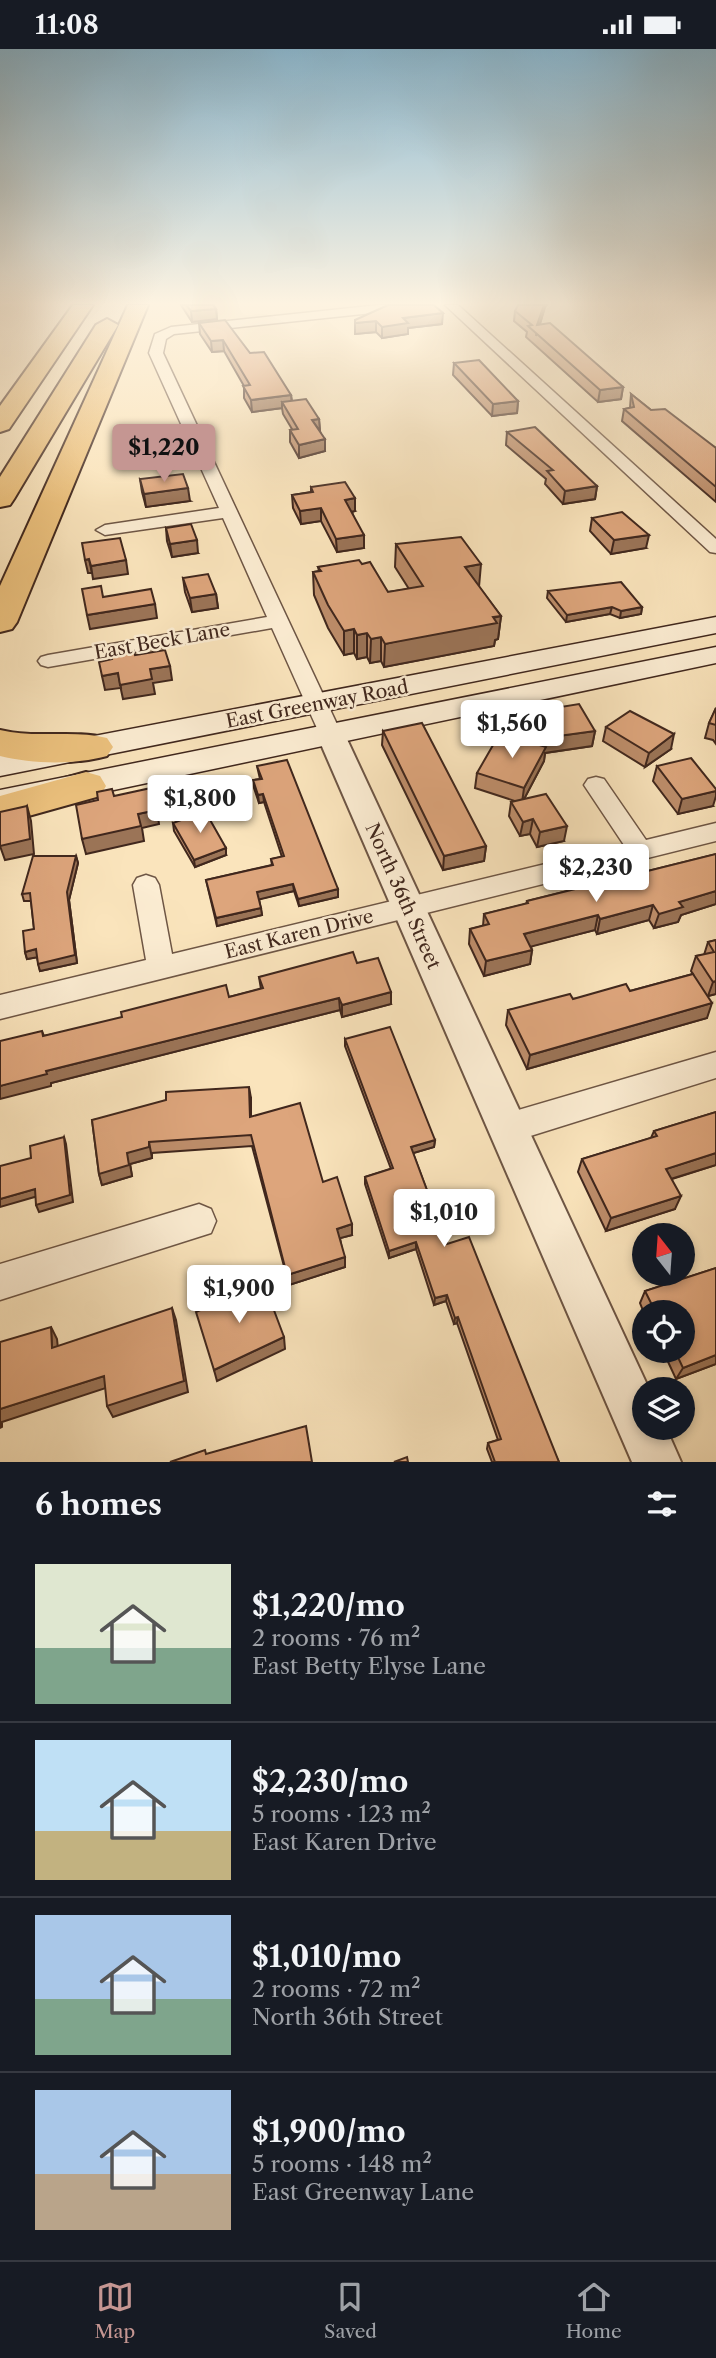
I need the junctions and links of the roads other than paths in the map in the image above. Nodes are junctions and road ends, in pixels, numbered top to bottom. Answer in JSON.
{"nodes":[{"id":1,"x":12,"y":371,"type":"edge"},
{"id":2,"x":37,"y":371,"type":"edge"},
{"id":3,"x":79,"y":371,"type":"edge"},
{"id":4,"x":109,"y":371,"type":"edge"},
{"id":5,"x":164,"y":371,"type":"edge"},
{"id":6,"x":523,"y":371,"type":"edge"},
{"id":7,"x":9,"y":374,"type":"dead end"},
{"id":8,"x":0,"y":423,"type":"edge"},
{"id":9,"x":0,"y":499,"type":"edge"},
{"id":10,"x":228,"y":512,"type":"junction"},
{"id":11,"x":105,"y":530,"type":"dead end"},
{"id":12,"x":716,"y":548,"type":"edge"},
{"id":13,"x":278,"y":621,"type":"junction"},
{"id":14,"x":0,"y":622,"type":"edge"},
{"id":15,"x":716,"y":625,"type":"edge"},
{"id":16,"x":716,"y":655,"type":"edge"},
{"id":17,"x":47,"y":661,"type":"dead end"},
{"id":18,"x":325,"y":720,"type":"junction"},
{"id":19,"x":0,"y":743,"type":"edge"},
{"id":20,"x":94,"y":747,"type":"junction"},
{"id":21,"x":0,"y":765,"type":"edge"},
{"id":22,"x":596,"y":785,"type":"dead end"},
{"id":23,"x":86,"y":786,"type":"junction"},
{"id":24,"x":0,"y":802,"type":"edge"},
{"id":25,"x":0,"y":810,"type":"edge"},
{"id":26,"x":716,"y":832,"type":"edge"},
{"id":27,"x":640,"y":850,"type":"junction"},
{"id":28,"x":146,"y":884,"type":"dead end"},
{"id":29,"x":408,"y":908,"type":"junction"},
{"id":30,"x":161,"y":967,"type":"junction"},
{"id":31,"x":0,"y":1007,"type":"edge"},
{"id":32,"x":716,"y":1065,"type":"edge"},
{"id":33,"x":508,"y":1128,"type":"junction"},
{"id":34,"x":199,"y":1221,"type":"dead end"},
{"id":35,"x":0,"y":1282,"type":"edge"},
{"id":36,"x":657,"y":1462,"type":"edge"}],
"edges":[{"from":1,"to":7,"type":"highway"},
{"from":2,"to":8,"type":"highway"},
{"from":3,"to":9,"type":"highway"},
{"from":4,"to":14,"type":"highway"},
{"from":5,"to":10,"type":"street","name":"North 36th Street"},
{"from":6,"to":12,"type":"street"},
{"from":10,"to":11,"type":"street"},
{"from":10,"to":13,"type":"street","name":"North 36th Street"},
{"from":13,"to":17,"type":"street","name":"East Beck Lane"},
{"from":13,"to":18,"type":"street","name":"North 36th Street"},
{"from":15,"to":18,"type":"main road","name":"East Greenway Road"},
{"from":16,"to":18,"type":"main road","name":"East Greenway Road"},
{"from":18,"to":20,"type":"main road","name":"East Greenway Road"},
{"from":18,"to":23,"type":"main road","name":"East Greenway Road"},
{"from":18,"to":29,"type":"street","name":"North 36th Street"},
{"from":19,"to":20,"type":"highway"},
{"from":20,"to":21,"type":"main road","name":"East Greenway Road"},
{"from":22,"to":27,"type":"street"},
{"from":23,"to":24,"type":"main road","name":"East Greenway Road"},
{"from":23,"to":25,"type":"highway"},
{"from":26,"to":27,"type":"street","name":"East Karen Drive"},
{"from":27,"to":29,"type":"street","name":"East Karen Drive"},
{"from":28,"to":30,"type":"street"},
{"from":29,"to":30,"type":"street","name":"East Karen Drive"},
{"from":29,"to":33,"type":"street","name":"North 36th Street"},
{"from":30,"to":31,"type":"street","name":"East Karen Drive"},
{"from":32,"to":33,"type":"street"},
{"from":33,"to":36,"type":"street","name":"North 36th Street"},
{"from":34,"to":35,"type":"street"}]}
